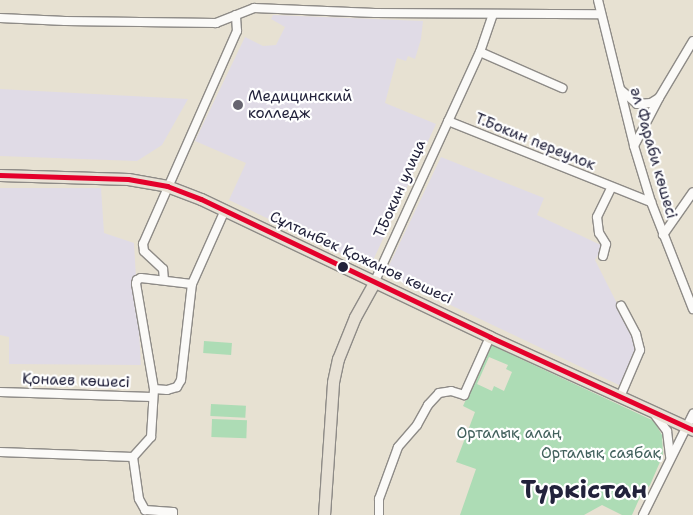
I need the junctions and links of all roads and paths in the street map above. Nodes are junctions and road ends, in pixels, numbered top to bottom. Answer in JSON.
{"nodes":[{"id":1,"x":598,"y":0,"type":"edge"},
{"id":2,"x":493,"y":14,"type":"junction"},
{"id":3,"x":601,"y":14,"type":"junction"},
{"id":4,"x":236,"y":15,"type":"junction"},
{"id":5,"x":0,"y":18,"type":"edge"},
{"id":6,"x":693,"y":42,"type":"edge"},
{"id":7,"x":480,"y":52,"type":"junction"},
{"id":8,"x":562,"y":88,"type":"dead end"},
{"id":9,"x":620,"y":89,"type":"junction"},
{"id":10,"x":659,"y":98,"type":"junction"},
{"id":11,"x":448,"y":120,"type":"junction"},
{"id":12,"x":634,"y":146,"type":"junction"},
{"id":13,"x":0,"y":175,"type":"edge"},
{"id":14,"x":167,"y":186,"type":"junction"},
{"id":15,"x":611,"y":188,"type":"junction"},
{"id":16,"x":693,"y":192,"type":"edge"},
{"id":17,"x":651,"y":202,"type":"junction"},
{"id":18,"x":225,"y":210,"type":"junction"},
{"id":19,"x":663,"y":235,"type":"junction"},
{"id":20,"x":603,"y":256,"type":"dead end"},
{"id":21,"x":164,"y":280,"type":"junction"},
{"id":22,"x":375,"y":281,"type":"junction"},
{"id":23,"x":192,"y":284,"type":"junction"},
{"id":24,"x":690,"y":292,"type":"edge"},
{"id":25,"x":621,"y":306,"type":"dead end"},
{"id":26,"x":693,"y":309,"type":"edge"},
{"id":27,"x":490,"y":337,"type":"junction"},
{"id":28,"x":154,"y":389,"type":"junction"},
{"id":29,"x":0,"y":392,"type":"edge"},
{"id":30,"x":620,"y":396,"type":"junction"},
{"id":31,"x":152,"y":397,"type":"junction"},
{"id":32,"x":650,"y":410,"type":"junction"},
{"id":33,"x":693,"y":414,"type":"edge"},
{"id":34,"x":690,"y":429,"type":"edge"},
{"id":35,"x":0,"y":452,"type":"edge"},
{"id":36,"x":133,"y":457,"type":"junction"},
{"id":37,"x":670,"y":458,"type":"junction"},
{"id":38,"x":173,"y":515,"type":"edge"},
{"id":39,"x":324,"y":515,"type":"edge"},
{"id":40,"x":379,"y":515,"type":"edge"},
{"id":41,"x":643,"y":515,"type":"edge"}],
"edges":[{"from":1,"to":3,"type":"street","name":"әл Фараби көшесі"},
{"from":2,"to":3,"type":"street"},
{"from":2,"to":4,"type":"street"},
{"from":2,"to":7,"type":"street","name":"Т.Бокин улица"},
{"from":3,"to":9,"type":"street","name":"әл Фараби көшесі"},
{"from":4,"to":5,"type":"street"},
{"from":4,"to":14,"type":"street"},
{"from":6,"to":10,"type":"street"},
{"from":7,"to":8,"type":"street"},
{"from":7,"to":11,"type":"street","name":"Т.Бокин улица"},
{"from":9,"to":10,"type":"street"},
{"from":9,"to":12,"type":"street","name":"әл Фараби көшесі"},
{"from":10,"to":12,"type":"street"},
{"from":11,"to":15,"type":"street","name":"Т.Бокин переулок"},
{"from":11,"to":22,"type":"street","name":"Т.Бокин улица"},
{"from":12,"to":17,"type":"street","name":"әл Фараби көшесі"},
{"from":13,"to":14,"type":"main road","name":"Сұлтанбек Қожанов көшесі"},
{"from":14,"to":18,"type":"main road","name":"Сұлтанбек Қожанов көшесі"},
{"from":14,"to":21,"type":"street"},
{"from":15,"to":17,"type":"street","name":"Т.Бокин переулок"},
{"from":15,"to":20,"type":"street"},
{"from":16,"to":19,"type":"street"},
{"from":17,"to":19,"type":"street","name":"әл Фараби көшесі"},
{"from":18,"to":22,"type":"main road","name":"Сұлтанбек Қожанов көшесі"},
{"from":18,"to":23,"type":"street"},
{"from":19,"to":24,"type":"street","name":"әл Фараби көшесі"},
{"from":21,"to":23,"type":"street"},
{"from":21,"to":28,"type":"street"},
{"from":22,"to":27,"type":"main road","name":"Сұлтанбек Қожанов көшесі"},
{"from":22,"to":39,"type":"main road","name":"Т.Бокин улица"},
{"from":23,"to":28,"type":"street"},
{"from":24,"to":26,"type":"street","name":"әл Фараби көшесі"},
{"from":25,"to":30,"type":"street"},
{"from":27,"to":30,"type":"main road","name":"Сұлтанбек Қожанов көшесі"},
{"from":27,"to":40,"type":"street"},
{"from":28,"to":31,"type":"street"},
{"from":29,"to":31,"type":"street","name":"Қонаев көшесі"},
{"from":30,"to":32,"type":"main road","name":"Сұлтанбек Қожанов көшесі"},
{"from":31,"to":36,"type":"street"},
{"from":32,"to":34,"type":"main road","name":"Сұлтанбек Қожанов көшесі"},
{"from":32,"to":37,"type":"street"},
{"from":33,"to":34,"type":"street"},
{"from":34,"to":37,"type":"street"},
{"from":35,"to":36,"type":"street"},
{"from":36,"to":38,"type":"street"},
{"from":37,"to":41,"type":"street"}]}
